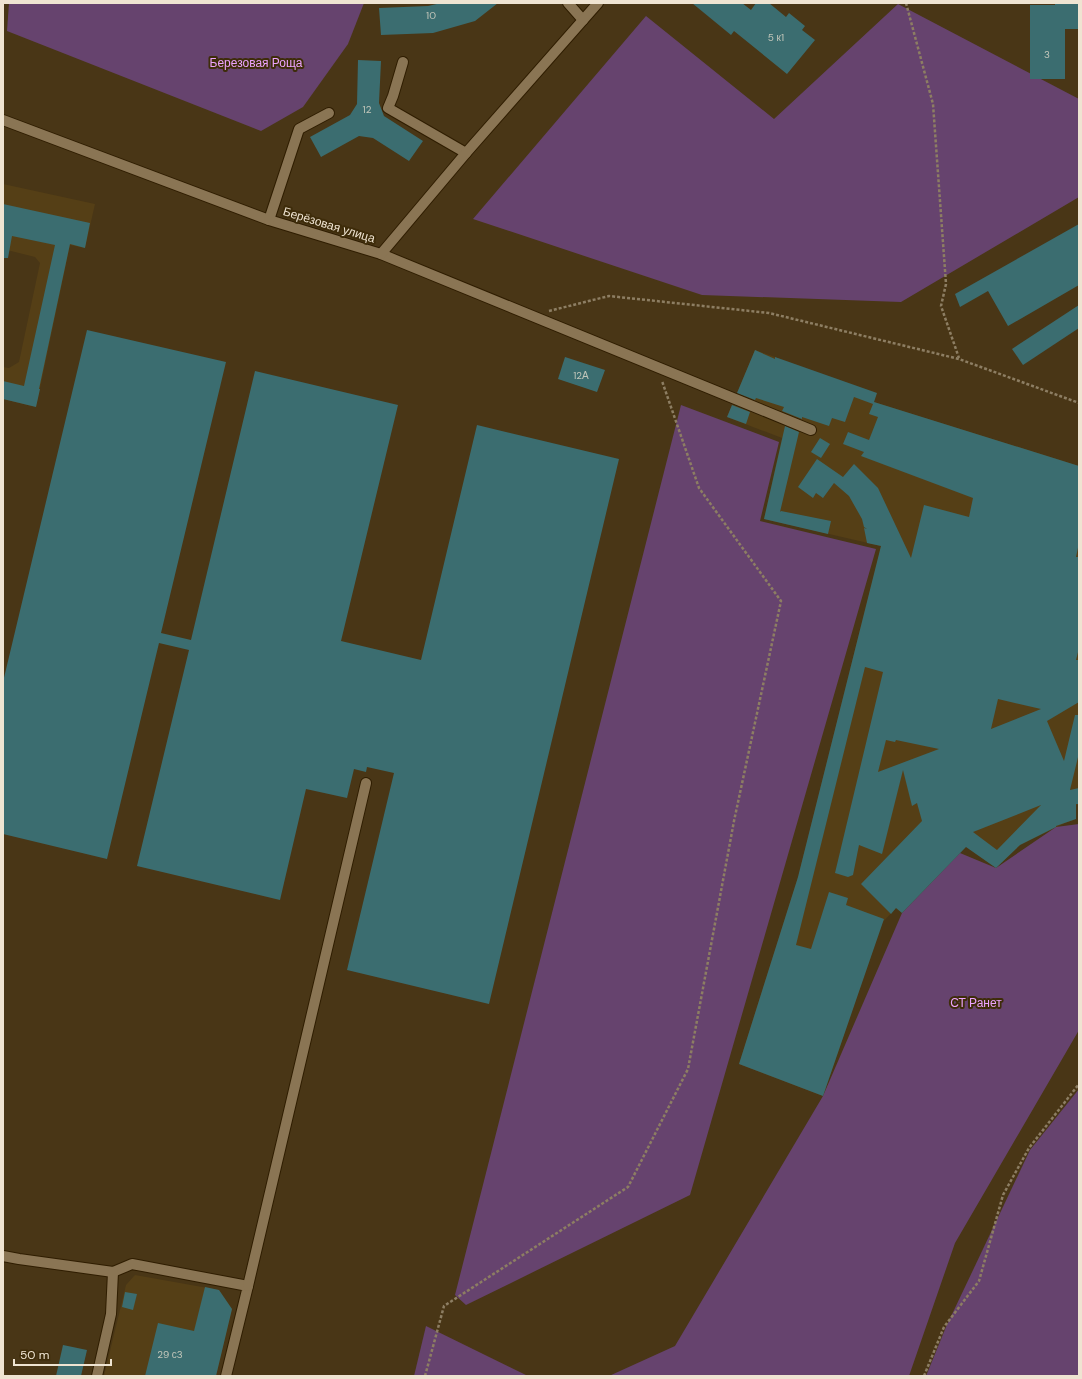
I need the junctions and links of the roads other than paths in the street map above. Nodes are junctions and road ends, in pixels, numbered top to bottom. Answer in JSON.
{"nodes":[{"id":1,"x":568,"y":3,"type":"edge"},
{"id":2,"x":598,"y":3,"type":"edge"},
{"id":3,"x":583,"y":20,"type":"junction"},
{"id":4,"x":403,"y":62,"type":"dead end"},
{"id":5,"x":329,"y":113,"type":"dead end"},
{"id":6,"x":3,"y":120,"type":"edge"},
{"id":7,"x":466,"y":153,"type":"junction"},
{"id":8,"x":269,"y":220,"type":"junction"},
{"id":9,"x":381,"y":254,"type":"junction"},
{"id":10,"x":811,"y":430,"type":"dead end"},
{"id":11,"x":366,"y":782,"type":"dead end"},
{"id":12,"x":3,"y":1256,"type":"edge"},
{"id":13,"x":113,"y":1272,"type":"junction"},
{"id":14,"x":248,"y":1286,"type":"junction"},
{"id":15,"x":97,"y":1376,"type":"edge"},
{"id":16,"x":226,"y":1376,"type":"edge"}],
"edges":[{"from":1,"to":3,"type":"street"},
{"from":2,"to":3,"type":"street","name":"Берёзовая улица"},
{"from":3,"to":7,"type":"street","name":"Берёзовая улица"},
{"from":4,"to":7,"type":"street"},
{"from":5,"to":8,"type":"street"},
{"from":6,"to":8,"type":"street","name":"Берёзовая улица"},
{"from":7,"to":9,"type":"street","name":"Берёзовая улица"},
{"from":8,"to":9,"type":"street","name":"Берёзовая улица"},
{"from":9,"to":10,"type":"street"},
{"from":11,"to":14,"type":"street"},
{"from":12,"to":13,"type":"street"},
{"from":13,"to":14,"type":"street"},
{"from":13,"to":15,"type":"street"},
{"from":14,"to":16,"type":"street"}]}
